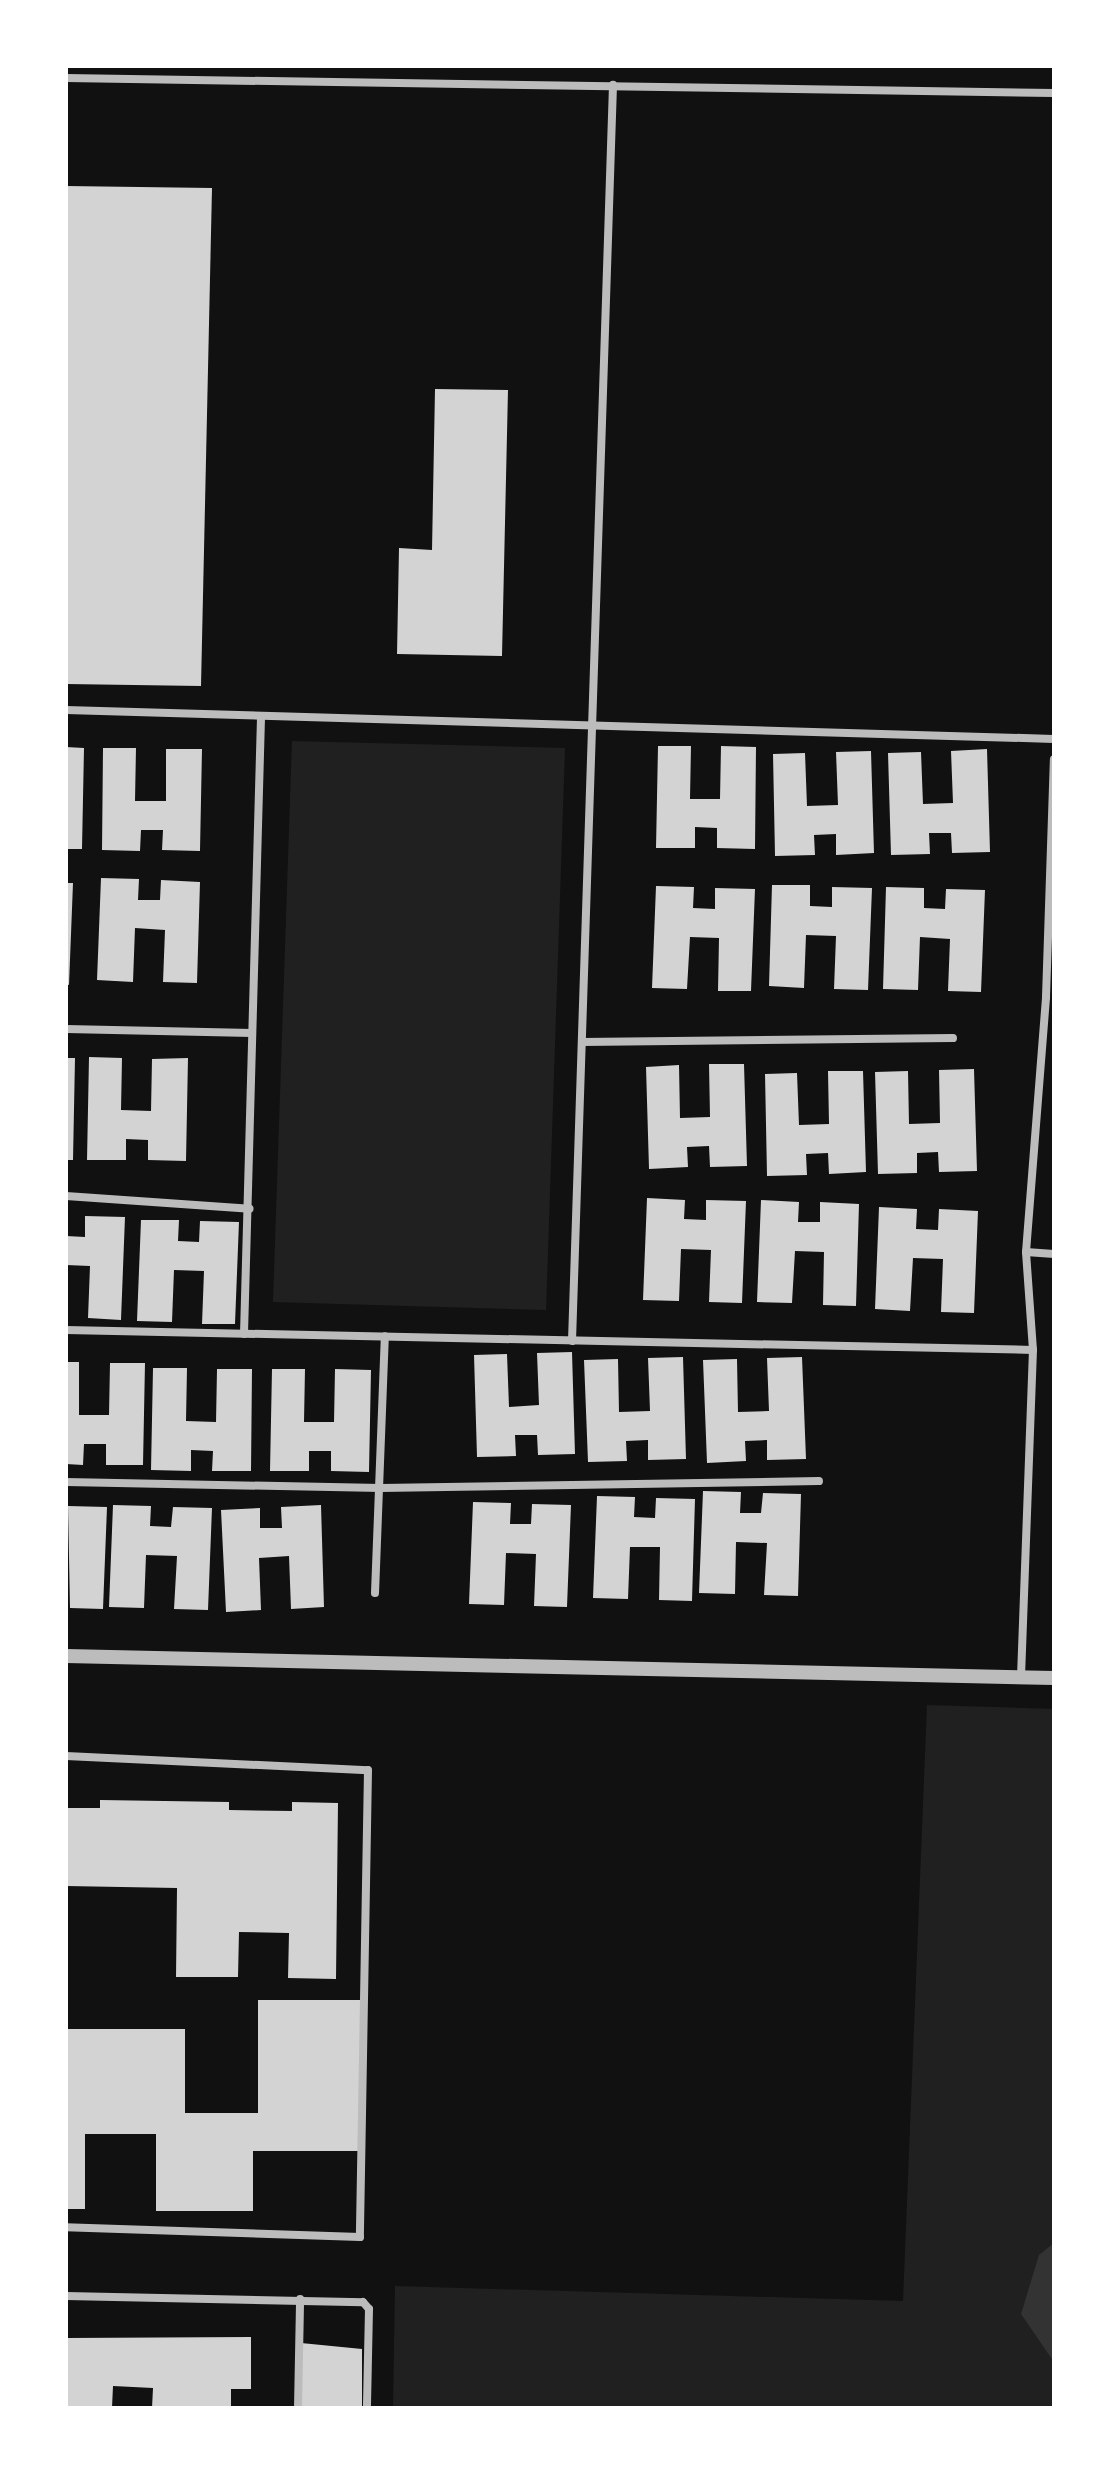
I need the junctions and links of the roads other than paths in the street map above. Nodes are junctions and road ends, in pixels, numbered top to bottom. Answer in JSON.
{"nodes":[{"id":1,"x":295,"y":66,"type":"edge"},
{"id":2,"x":295,"y":77,"type":"junction"},
{"id":3,"x":66,"y":78,"type":"edge"},
{"id":4,"x":613,"y":85,"type":"junction"},
{"id":5,"x":1054,"y":93,"type":"edge"},
{"id":6,"x":66,"y":710,"type":"edge"},
{"id":7,"x":261,"y":716,"type":"junction"},
{"id":8,"x":592,"y":726,"type":"junction"},
{"id":9,"x":1054,"y":739,"type":"edge"},
{"id":10,"x":1054,"y":759,"type":"edge"},
{"id":11,"x":66,"y":1029,"type":"edge"},
{"id":12,"x":252,"y":1033,"type":"junction"},
{"id":13,"x":953,"y":1038,"type":"dead end"},
{"id":14,"x":582,"y":1042,"type":"junction"},
{"id":15,"x":66,"y":1196,"type":"edge"},
{"id":16,"x":250,"y":1209,"type":"junction"},
{"id":17,"x":1026,"y":1252,"type":"junction"},
{"id":18,"x":1054,"y":1254,"type":"edge"},
{"id":19,"x":66,"y":1330,"type":"edge"},
{"id":20,"x":244,"y":1334,"type":"junction"},
{"id":21,"x":385,"y":1336,"type":"junction"},
{"id":22,"x":572,"y":1341,"type":"junction"},
{"id":23,"x":1033,"y":1350,"type":"junction"},
{"id":24,"x":819,"y":1481,"type":"dead end"},
{"id":25,"x":66,"y":1482,"type":"edge"},
{"id":26,"x":381,"y":1488,"type":"junction"},
{"id":27,"x":375,"y":1593,"type":"dead end"},
{"id":28,"x":66,"y":1656,"type":"edge"},
{"id":29,"x":1021,"y":1677,"type":"junction"},
{"id":30,"x":1054,"y":1678,"type":"edge"},
{"id":31,"x":66,"y":1756,"type":"edge"},
{"id":32,"x":66,"y":2227,"type":"edge"},
{"id":33,"x":66,"y":2296,"type":"edge"},
{"id":34,"x":300,"y":2299,"type":"junction"},
{"id":35,"x":298,"y":2408,"type":"edge"},
{"id":36,"x":367,"y":2408,"type":"edge"}],
"edges":[{"from":1,"to":2,"type":"street"},
{"from":2,"to":3,"type":"street"},
{"from":2,"to":4,"type":"street"},
{"from":4,"to":5,"type":"street"},
{"from":4,"to":8,"type":"street"},
{"from":6,"to":7,"type":"street"},
{"from":7,"to":8,"type":"street"},
{"from":7,"to":12,"type":"street"},
{"from":8,"to":9,"type":"street"},
{"from":8,"to":14,"type":"street"},
{"from":10,"to":17,"type":"street"},
{"from":11,"to":12,"type":"street"},
{"from":12,"to":16,"type":"street"},
{"from":13,"to":14,"type":"street"},
{"from":14,"to":22,"type":"street"},
{"from":15,"to":16,"type":"street"},
{"from":16,"to":20,"type":"street"},
{"from":17,"to":18,"type":"street"},
{"from":17,"to":23,"type":"street"},
{"from":19,"to":20,"type":"street"},
{"from":20,"to":21,"type":"street"},
{"from":21,"to":22,"type":"street"},
{"from":21,"to":26,"type":"street"},
{"from":22,"to":23,"type":"street"},
{"from":23,"to":29,"type":"street"},
{"from":24,"to":26,"type":"street"},
{"from":25,"to":26,"type":"street"},
{"from":26,"to":27,"type":"street"},
{"from":28,"to":29,"type":"street"},
{"from":29,"to":30,"type":"street"},
{"from":31,"to":32,"type":"street"},
{"from":33,"to":34,"type":"street"},
{"from":34,"to":35,"type":"street"},
{"from":34,"to":36,"type":"street"}]}
